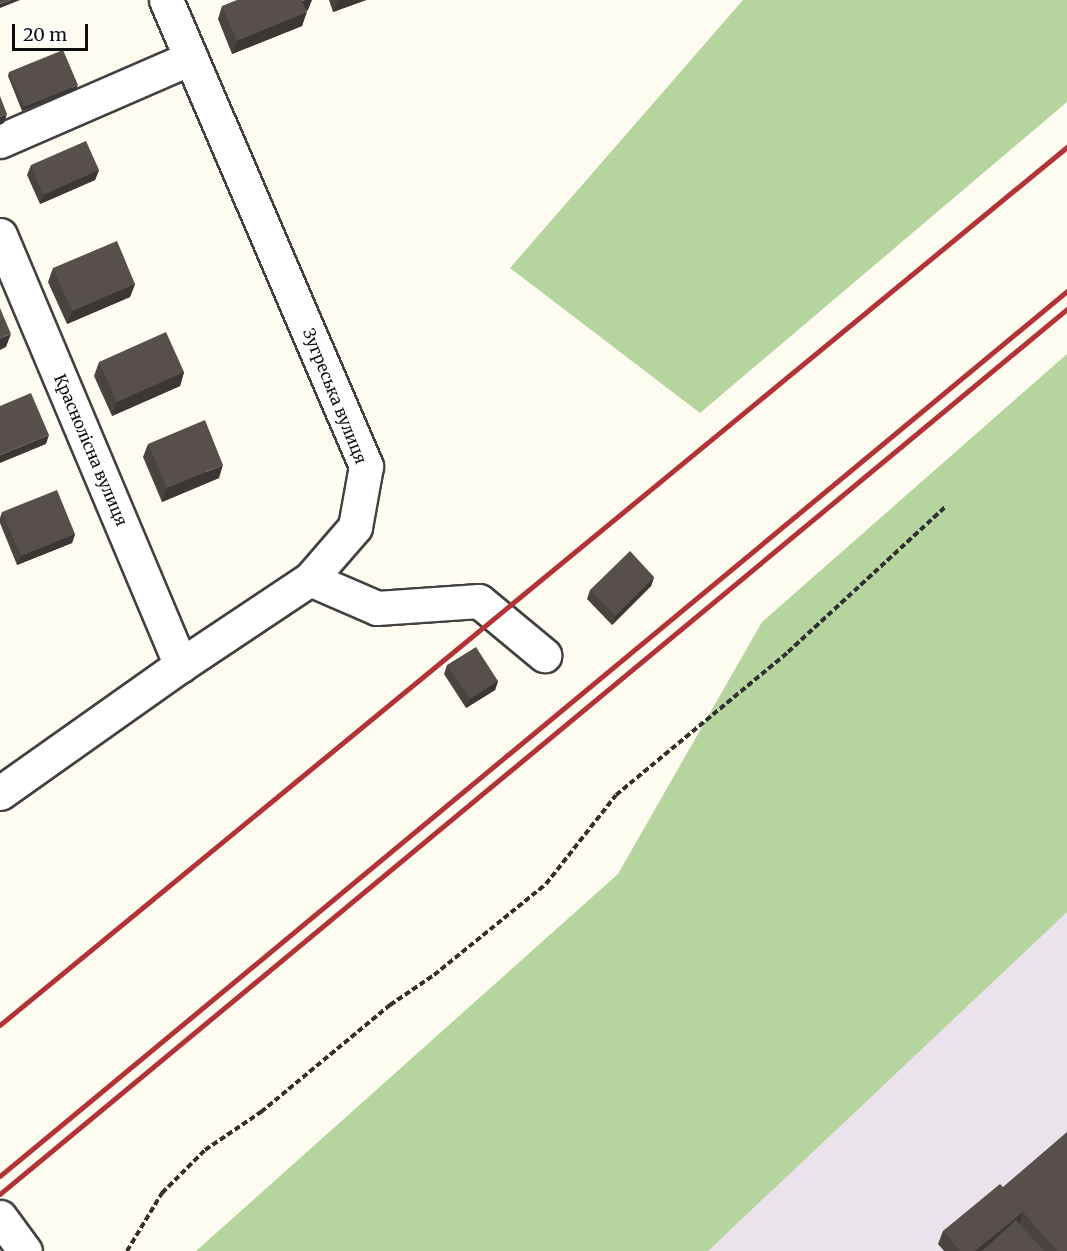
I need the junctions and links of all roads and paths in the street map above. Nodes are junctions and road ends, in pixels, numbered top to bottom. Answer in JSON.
{"nodes":[{"id":1,"x":166,"y":0,"type":"edge"},
{"id":2,"x":191,"y":58,"type":"junction"},
{"id":3,"x":0,"y":141,"type":"edge"},
{"id":4,"x":0,"y":235,"type":"edge"},
{"id":5,"x":946,"y":506,"type":"dead end"},
{"id":6,"x":310,"y":579,"type":"junction"},
{"id":7,"x":544,"y":655,"type":"dead end"},
{"id":8,"x":181,"y":665,"type":"junction"},
{"id":9,"x":6,"y":778,"type":"edge"},
{"id":10,"x":0,"y":1217,"type":"edge"},
{"id":11,"x":25,"y":1251,"type":"edge"},
{"id":12,"x":127,"y":1251,"type":"edge"}],
"edges":[{"from":1,"to":2,"type":"street","name":"Зугреська вулиця"},
{"from":2,"to":3,"type":"street"},
{"from":2,"to":6,"type":"street","name":"Зугреська вулиця"},
{"from":4,"to":8,"type":"street","name":"Краснолісна вулиця"},
{"from":5,"to":12,"type":"path"},
{"from":6,"to":7,"type":"street"},
{"from":6,"to":8,"type":"street","name":"Зугреська вулиця"},
{"from":8,"to":9,"type":"street","name":"Зугреська вулиця"},
{"from":10,"to":11,"type":"street"}]}
